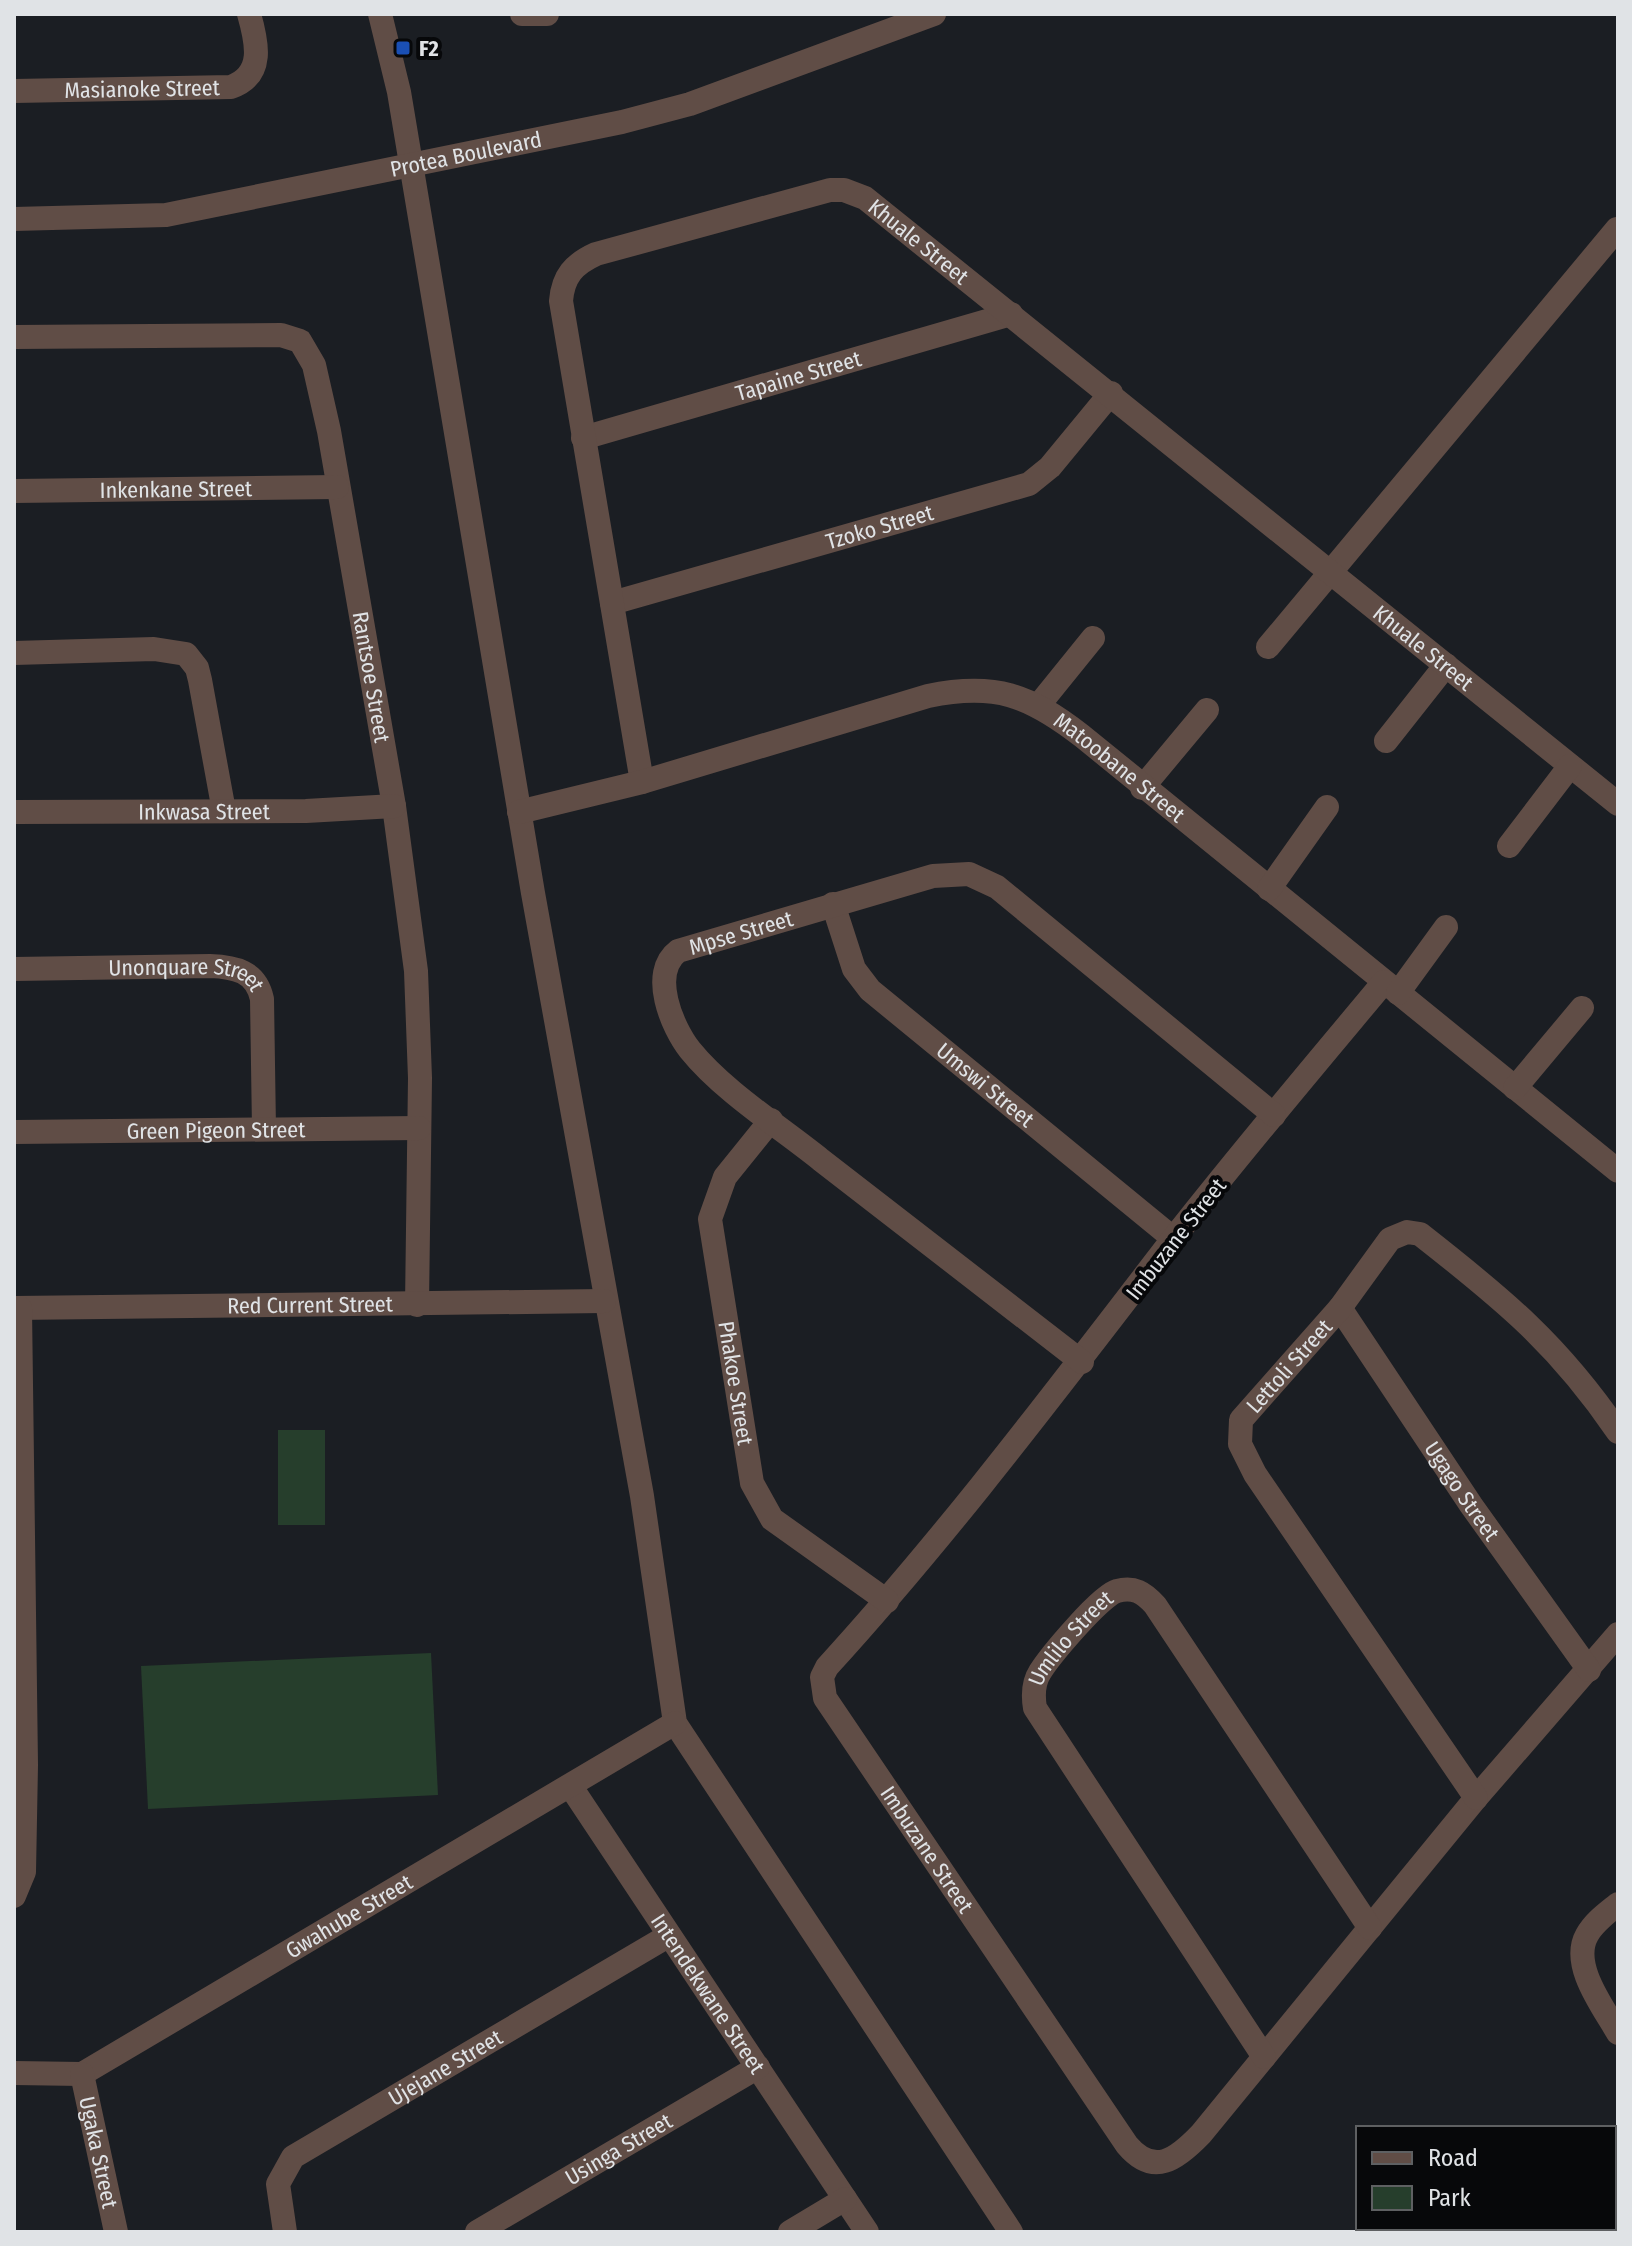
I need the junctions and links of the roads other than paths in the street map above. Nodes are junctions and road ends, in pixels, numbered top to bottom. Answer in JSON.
{"nodes":[{"id":1,"x":249,"y":14,"type":"edge"},
{"id":2,"x":380,"y":14,"type":"edge"},
{"id":3,"x":522,"y":14,"type":"edge"},
{"id":4,"x":547,"y":14,"type":"edge"},
{"id":5,"x":934,"y":14,"type":"edge"},
{"id":6,"x":902,"y":20,"type":"edge"},
{"id":7,"x":14,"y":91,"type":"edge"},
{"id":8,"x":410,"y":167,"type":"junction"},
{"id":9,"x":14,"y":219,"type":"edge"},
{"id":10,"x":1617,"y":229,"type":"edge"},
{"id":11,"x":1011,"y":314,"type":"junction"},
{"id":12,"x":14,"y":337,"type":"edge"},
{"id":13,"x":1111,"y":393,"type":"junction"},
{"id":14,"x":583,"y":438,"type":"junction"},
{"id":15,"x":337,"y":487,"type":"junction"},
{"id":16,"x":14,"y":491,"type":"edge"},
{"id":17,"x":1331,"y":572,"type":"junction"},
{"id":18,"x":612,"y":603,"type":"junction"},
{"id":19,"x":1093,"y":638,"type":"dead end"},
{"id":20,"x":1268,"y":647,"type":"dead end"},
{"id":21,"x":14,"y":653,"type":"edge"},
{"id":22,"x":1446,"y":665,"type":"junction"},
{"id":23,"x":1038,"y":706,"type":"junction"},
{"id":24,"x":1207,"y":710,"type":"dead end"},
{"id":25,"x":1386,"y":741,"type":"dead end"},
{"id":26,"x":1570,"y":766,"type":"junction"},
{"id":27,"x":642,"y":782,"type":"junction"},
{"id":28,"x":1142,"y":788,"type":"junction"},
{"id":29,"x":1618,"y":804,"type":"edge"},
{"id":30,"x":394,"y":806,"type":"junction"},
{"id":31,"x":1327,"y":807,"type":"dead end"},
{"id":32,"x":224,"y":811,"type":"junction"},
{"id":33,"x":14,"y":812,"type":"edge"},
{"id":34,"x":519,"y":812,"type":"junction"},
{"id":35,"x":1509,"y":846,"type":"dead end"},
{"id":36,"x":1269,"y":889,"type":"junction"},
{"id":37,"x":833,"y":904,"type":"junction"},
{"id":38,"x":1446,"y":927,"type":"dead end"},
{"id":39,"x":14,"y":969,"type":"edge"},
{"id":40,"x":1391,"y":988,"type":"junction"},
{"id":41,"x":1582,"y":1008,"type":"dead end"},
{"id":42,"x":1515,"y":1088,"type":"junction"},
{"id":43,"x":1274,"y":1115,"type":"junction"},
{"id":44,"x":771,"y":1120,"type":"junction"},
{"id":45,"x":419,"y":1128,"type":"junction"},
{"id":46,"x":264,"y":1129,"type":"junction"},
{"id":47,"x":14,"y":1132,"type":"edge"},
{"id":48,"x":1618,"y":1171,"type":"edge"},
{"id":49,"x":1174,"y":1239,"type":"junction"},
{"id":50,"x":604,"y":1301,"type":"junction"},
{"id":51,"x":417,"y":1305,"type":"junction"},
{"id":52,"x":17,"y":1308,"type":"edge"},
{"id":53,"x":1340,"y":1308,"type":"junction"},
{"id":54,"x":1082,"y":1362,"type":"junction"},
{"id":55,"x":1618,"y":1432,"type":"edge"},
{"id":56,"x":19,"y":1467,"type":"edge"},
{"id":57,"x":887,"y":1601,"type":"junction"},
{"id":58,"x":19,"y":1614,"type":"edge"},
{"id":59,"x":1618,"y":1634,"type":"edge"},
{"id":60,"x":1589,"y":1670,"type":"junction"},
{"id":61,"x":675,"y":1723,"type":"junction"},
{"id":62,"x":20,"y":1765,"type":"edge"},
{"id":63,"x":571,"y":1787,"type":"junction"},
{"id":64,"x":1476,"y":1798,"type":"junction"},
{"id":65,"x":14,"y":1896,"type":"edge"},
{"id":66,"x":1618,"y":1904,"type":"edge"},
{"id":67,"x":1370,"y":1928,"type":"junction"},
{"id":68,"x":668,"y":1936,"type":"junction"},
{"id":69,"x":1618,"y":2033,"type":"edge"},
{"id":70,"x":1264,"y":2057,"type":"junction"},
{"id":71,"x":758,"y":2067,"type":"junction"},
{"id":72,"x":14,"y":2073,"type":"edge"},
{"id":73,"x":82,"y":2074,"type":"junction"},
{"id":74,"x":845,"y":2199,"type":"junction"},
{"id":75,"x":116,"y":2232,"type":"edge"},
{"id":76,"x":285,"y":2232,"type":"edge"},
{"id":77,"x":477,"y":2232,"type":"edge"},
{"id":78,"x":790,"y":2232,"type":"edge"},
{"id":79,"x":867,"y":2232,"type":"edge"},
{"id":80,"x":1011,"y":2232,"type":"edge"}],
"edges":[{"from":1,"to":7,"type":"street","name":"Masianoke Street"},
{"from":2,"to":8,"type":"street"},
{"from":3,"to":4,"type":"street"},
{"from":5,"to":6,"type":"street","name":"Protea Boulevard"},
{"from":6,"to":8,"type":"street","name":"Protea Boulevard"},
{"from":8,"to":9,"type":"street","name":"Protea Boulevard"},
{"from":8,"to":34,"type":"street"},
{"from":10,"to":17,"type":"street"},
{"from":11,"to":13,"type":"street","name":"Khuale Street"},
{"from":11,"to":14,"type":"street","name":"Tapaine Street"},
{"from":11,"to":14,"type":"street","name":"Khuale Street"},
{"from":12,"to":15,"type":"street","name":"Rantsoe Street"},
{"from":13,"to":17,"type":"street","name":"Khuale Street"},
{"from":13,"to":18,"type":"street","name":"Tzoko Street"},
{"from":14,"to":18,"type":"street","name":"Khuale Street"},
{"from":15,"to":16,"type":"street","name":"Inkenkane Street"},
{"from":15,"to":30,"type":"street","name":"Rantsoe Street"},
{"from":17,"to":20,"type":"street"},
{"from":17,"to":22,"type":"street","name":"Khuale Street"},
{"from":18,"to":27,"type":"street","name":"Khuale Street"},
{"from":19,"to":23,"type":"street"},
{"from":21,"to":32,"type":"street"},
{"from":22,"to":25,"type":"street"},
{"from":22,"to":26,"type":"street","name":"Khuale Street"},
{"from":23,"to":27,"type":"street","name":"Matoobane Street"},
{"from":23,"to":28,"type":"street","name":"Matoobane Street"},
{"from":24,"to":28,"type":"street"},
{"from":26,"to":29,"type":"street","name":"Khuale Street"},
{"from":26,"to":35,"type":"street"},
{"from":27,"to":34,"type":"street","name":"Matoobane Street"},
{"from":28,"to":36,"type":"street","name":"Matoobane Street"},
{"from":30,"to":32,"type":"street","name":"Inkwasa Street"},
{"from":30,"to":45,"type":"street","name":"Rantsoe Street"},
{"from":31,"to":36,"type":"street"},
{"from":32,"to":33,"type":"street","name":"Inkwasa Street"},
{"from":34,"to":50,"type":"street"},
{"from":36,"to":40,"type":"street","name":"Matoobane Street"},
{"from":37,"to":43,"type":"street","name":"Mpse Street"},
{"from":37,"to":44,"type":"street","name":"Mpse Street"},
{"from":37,"to":49,"type":"street","name":"Umswi Street"},
{"from":38,"to":40,"type":"street","name":"Imbuzane Street"},
{"from":39,"to":46,"type":"street","name":"Unonquare Street"},
{"from":40,"to":42,"type":"street","name":"Matoobane Street"},
{"from":40,"to":43,"type":"street","name":"Imbuzane Street"},
{"from":41,"to":42,"type":"street"},
{"from":42,"to":48,"type":"street","name":"Matoobane Street"},
{"from":43,"to":49,"type":"street","name":"Imbuzane Street"},
{"from":44,"to":54,"type":"street","name":"Mpse Street"},
{"from":44,"to":57,"type":"street","name":"Phakoe Street"},
{"from":45,"to":46,"type":"street","name":"Green Pigeon Street"},
{"from":45,"to":51,"type":"street","name":"Rantsoe Street"},
{"from":46,"to":47,"type":"street","name":"Green Pigeon Street"},
{"from":49,"to":54,"type":"street","name":"Imbuzane Street"},
{"from":50,"to":51,"type":"street","name":"Red Current Street"},
{"from":50,"to":61,"type":"street"},
{"from":51,"to":52,"type":"street","name":"Red Current Street"},
{"from":52,"to":56,"type":"street"},
{"from":53,"to":55,"type":"street","name":"Lettoli Street"},
{"from":53,"to":60,"type":"street","name":"Ugago Street"},
{"from":53,"to":64,"type":"street","name":"Lettoli Street"},
{"from":54,"to":57,"type":"street","name":"Imbuzane Street"},
{"from":56,"to":58,"type":"street"},
{"from":57,"to":70,"type":"street","name":"Imbuzane Street"},
{"from":58,"to":62,"type":"street"},
{"from":59,"to":60,"type":"street","name":"Imbuzane Street"},
{"from":60,"to":64,"type":"street","name":"Imbuzane Street"},
{"from":61,"to":63,"type":"street","name":"Gwahube Street"},
{"from":61,"to":80,"type":"street"},
{"from":62,"to":65,"type":"street"},
{"from":63,"to":68,"type":"street","name":"Intendekwane Street"},
{"from":63,"to":73,"type":"street","name":"Gwahube Street"},
{"from":64,"to":67,"type":"street","name":"Imbuzane Street"},
{"from":66,"to":69,"type":"street"},
{"from":67,"to":70,"type":"street","name":"Imbuzane Street"},
{"from":67,"to":70,"type":"street","name":"Umlilo Street"},
{"from":68,"to":71,"type":"street","name":"Intendekwane Street"},
{"from":68,"to":76,"type":"street","name":"Ujejane Street"},
{"from":71,"to":74,"type":"street","name":"Intendekwane Street"},
{"from":71,"to":77,"type":"street","name":"Usinga Street"},
{"from":72,"to":73,"type":"street"},
{"from":73,"to":75,"type":"street","name":"Ugaka Street"},
{"from":74,"to":78,"type":"street"},
{"from":74,"to":79,"type":"street"}]}
